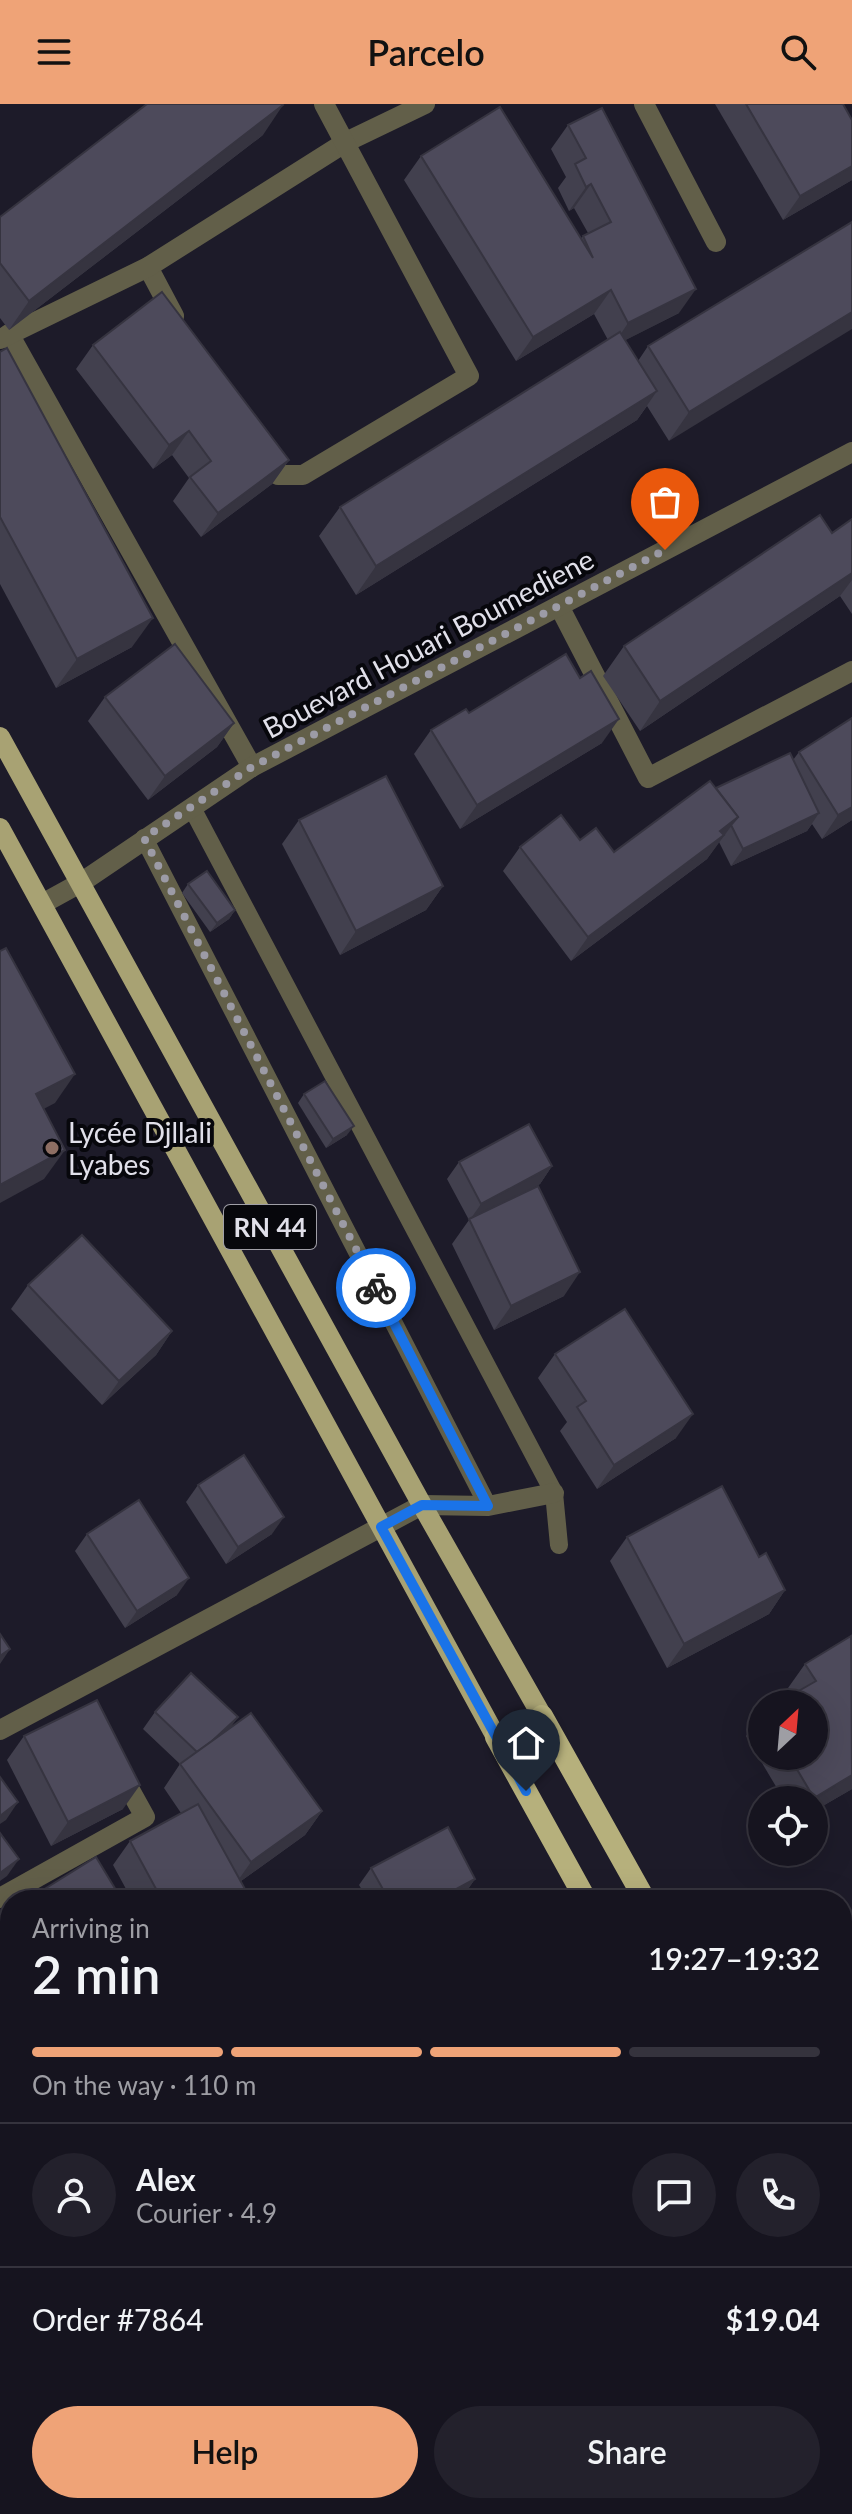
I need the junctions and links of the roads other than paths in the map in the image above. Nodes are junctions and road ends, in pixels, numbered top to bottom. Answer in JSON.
{"nodes":[{"id":1,"x":324,"y":104,"type":"edge"},
{"id":2,"x":425,"y":104,"type":"edge"},
{"id":3,"x":644,"y":104,"type":"edge"},
{"id":4,"x":346,"y":142,"type":"junction"},
{"id":5,"x":716,"y":242,"type":"dead end"},
{"id":6,"x":148,"y":267,"type":"junction"},
{"id":7,"x":5,"y":336,"type":"edge"},
{"id":8,"x":185,"y":337,"type":"edge"},
{"id":9,"x":245,"y":447,"type":"edge"},
{"id":10,"x":852,"y":452,"type":"edge"},
{"id":11,"x":559,"y":606,"type":"junction"},
{"id":12,"x":852,"y":671,"type":"edge"},
{"id":13,"x":0,"y":737,"type":"edge"},
{"id":14,"x":252,"y":767,"type":"junction"},
{"id":15,"x":192,"y":808,"type":"junction"},
{"id":16,"x":0,"y":828,"type":"edge"},
{"id":17,"x":144,"y":838,"type":"junction"},
{"id":18,"x":82,"y":882,"type":"junction"},
{"id":19,"x":42,"y":904,"type":"junction"},
{"id":20,"x":554,"y":1493,"type":"junction"},
{"id":21,"x":422,"y":1505,"type":"junction"},
{"id":22,"x":488,"y":1506,"type":"junction"},
{"id":23,"x":381,"y":1527,"type":"junction"},
{"id":24,"x":559,"y":1545,"type":"dead end"},
{"id":25,"x":542,"y":1716,"type":"joint"},
{"id":26,"x":0,"y":1730,"type":"edge"},
{"id":27,"x":496,"y":1737,"type":"joint"},
{"id":28,"x":114,"y":1761,"type":"edge"},
{"id":29,"x":14,"y":1890,"type":"edge"},
{"id":30,"x":580,"y":1890,"type":"edge"},
{"id":31,"x":639,"y":1890,"type":"edge"}],
"edges":[{"from":1,"to":4,"type":"street"},
{"from":2,"to":4,"type":"street"},
{"from":3,"to":5,"type":"street"},
{"from":4,"to":6,"type":"street"},
{"from":4,"to":9,"type":"street"},
{"from":6,"to":7,"type":"street"},
{"from":6,"to":8,"type":"street"},
{"from":7,"to":14,"type":"street"},
{"from":10,"to":11,"type":"street","name":"Bouevard Houari Boumediene"},
{"from":11,"to":12,"type":"street"},
{"from":11,"to":14,"type":"street","name":"Bouevard Houari Boumediene"},
{"from":13,"to":18,"type":"main road","number":"RN 44"},
{"from":14,"to":15,"type":"street","name":"Bouevard Houari Boumediene"},
{"from":15,"to":17,"type":"street","name":"Bouevard Houari Boumediene"},
{"from":15,"to":20,"type":"lane"},
{"from":16,"to":19,"type":"main road","number":"RN 44"},
{"from":17,"to":18,"type":"street","name":"Bouevard Houari Boumediene"},
{"from":17,"to":22,"type":"lane"},
{"from":18,"to":19,"type":"street","name":"Bouevard Houari Boumediene"},
{"from":18,"to":21,"type":"main road","number":"RN 44"},
{"from":19,"to":23,"type":"main road","number":"RN 44"},
{"from":20,"to":22,"type":"street"},
{"from":20,"to":24,"type":"lane"},
{"from":21,"to":22,"type":"street"},
{"from":21,"to":23,"type":"street"},
{"from":21,"to":25,"type":"main road","number":"RN 44"},
{"from":23,"to":26,"type":"street"},
{"from":23,"to":27,"type":"main road","number":"RN 44"},
{"from":25,"to":31,"type":"highway","number":"RN 44"},
{"from":27,"to":30,"type":"highway","number":"RN 44"},
{"from":28,"to":29,"type":"street"}]}
